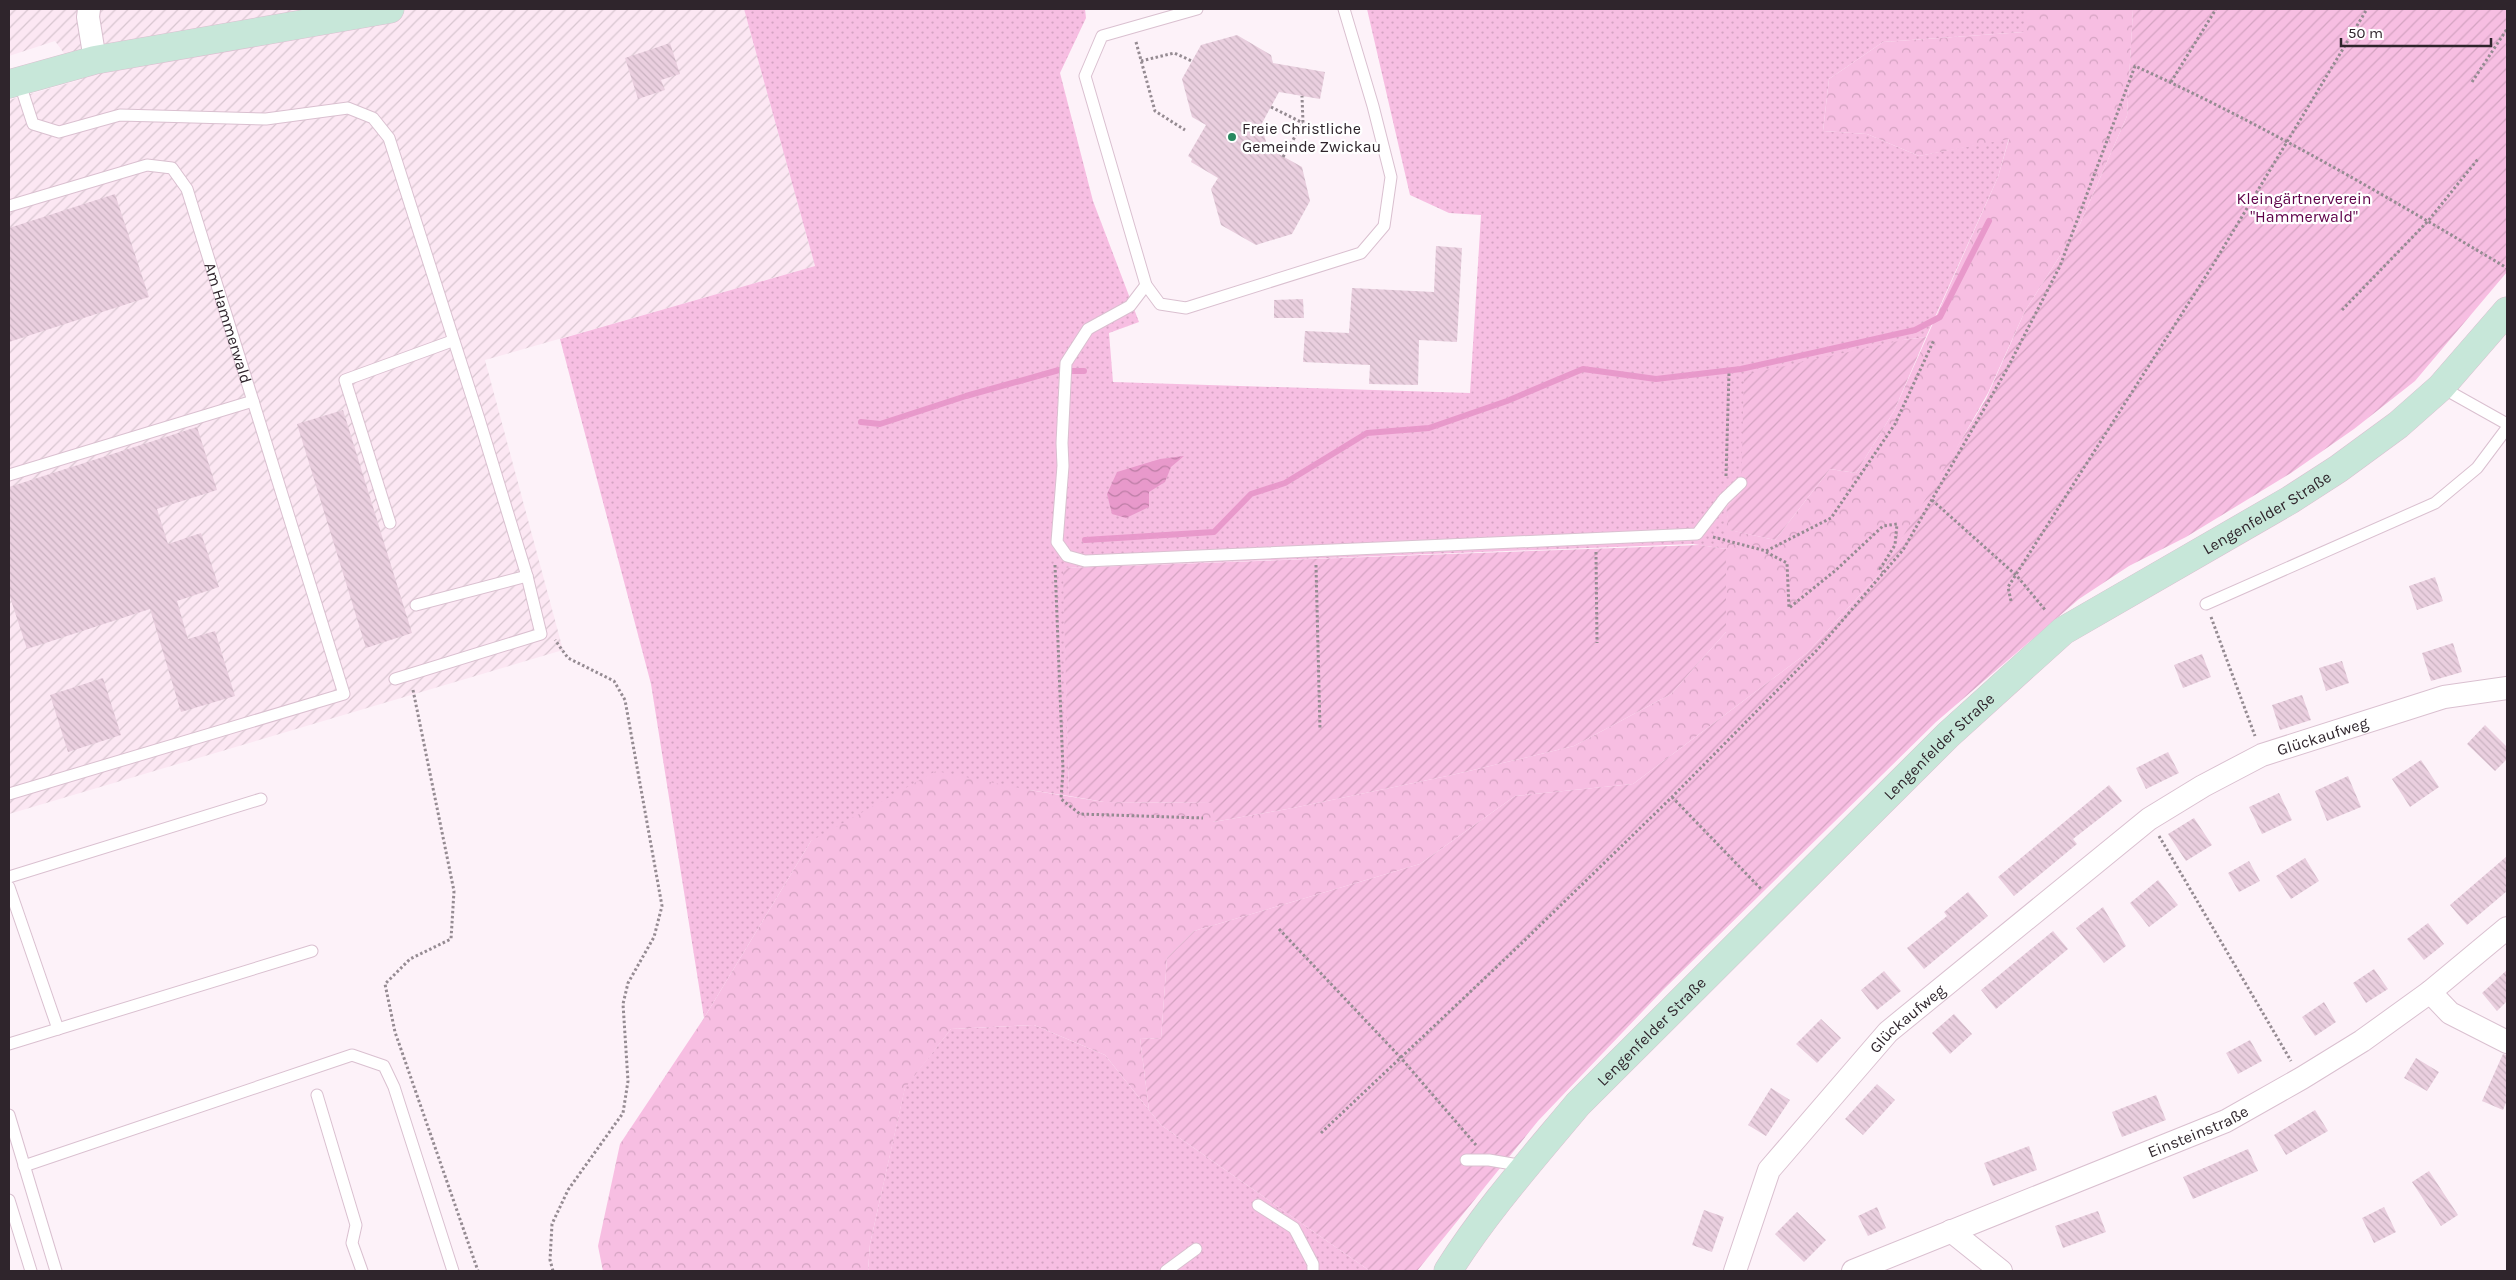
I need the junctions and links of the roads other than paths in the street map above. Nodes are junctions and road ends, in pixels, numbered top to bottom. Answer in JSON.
{"nodes":[{"id":1,"x":89,"y":9,"type":"edge"},
{"id":2,"x":390,"y":9,"type":"edge"},
{"id":3,"x":1197,"y":9,"type":"edge"},
{"id":4,"x":1344,"y":9,"type":"edge"},
{"id":5,"x":94,"y":60,"type":"junction"},
{"id":6,"x":14,"y":83,"type":"edge"},
{"id":7,"x":9,"y":206,"type":"edge"},
{"id":8,"x":1146,"y":285,"type":"junction"},
{"id":9,"x":2507,"y":311,"type":"edge"},
{"id":10,"x":452,"y":340,"type":"junction"},
{"id":11,"x":2441,"y":386,"type":"junction"},
{"id":12,"x":252,"y":400,"type":"junction"},
{"id":13,"x":2507,"y":424,"type":"edge"},
{"id":14,"x":2507,"y":428,"type":"edge"},
{"id":15,"x":9,"y":475,"type":"edge"},
{"id":16,"x":1741,"y":483,"type":"dead end"},
{"id":17,"x":390,"y":524,"type":"dead end"},
{"id":18,"x":527,"y":576,"type":"junction"},
{"id":19,"x":2206,"y":604,"type":"road end"},
{"id":20,"x":416,"y":605,"type":"dead end"},
{"id":21,"x":395,"y":679,"type":"dead end"},
{"id":22,"x":2507,"y":688,"type":"edge"},
{"id":23,"x":9,"y":794,"type":"edge"},
{"id":24,"x":261,"y":799,"type":"dead end"},
{"id":25,"x":9,"y":877,"type":"edge"},
{"id":26,"x":9,"y":887,"type":"edge"},
{"id":27,"x":2507,"y":928,"type":"edge"},
{"id":28,"x":312,"y":951,"type":"dead end"},
{"id":29,"x":2430,"y":992,"type":"junction"},
{"id":30,"x":58,"y":1029,"type":"junction"},
{"id":31,"x":2507,"y":1042,"type":"edge"},
{"id":32,"x":9,"y":1044,"type":"edge"},
{"id":33,"x":317,"y":1095,"type":"dead end"},
{"id":34,"x":9,"y":1115,"type":"edge"},
{"id":35,"x":12,"y":1139,"type":"edge"},
{"id":36,"x":1466,"y":1160,"type":"dead end"},
{"id":37,"x":24,"y":1166,"type":"junction"},
{"id":38,"x":1525,"y":1166,"type":"junction"},
{"id":39,"x":9,"y":1200,"type":"edge"},
{"id":40,"x":1258,"y":1205,"type":"dead end"},
{"id":41,"x":1951,"y":1232,"type":"junction"},
{"id":42,"x":1196,"y":1249,"type":"dead end"},
{"id":43,"x":31,"y":1271,"type":"edge"},
{"id":44,"x":56,"y":1271,"type":"edge"},
{"id":45,"x":362,"y":1271,"type":"edge"},
{"id":46,"x":454,"y":1271,"type":"edge"},
{"id":47,"x":1166,"y":1271,"type":"edge"},
{"id":48,"x":1313,"y":1271,"type":"edge"},
{"id":49,"x":1448,"y":1271,"type":"edge"},
{"id":50,"x":1735,"y":1271,"type":"edge"},
{"id":51,"x":1853,"y":1271,"type":"edge"},
{"id":52,"x":2002,"y":1271,"type":"edge"}],
"edges":[{"from":1,"to":5,"type":"street"},
{"from":2,"to":5,"type":"main road"},
{"from":3,"to":8,"type":"lane"},
{"from":4,"to":8,"type":"lane"},
{"from":5,"to":6,"type":"main road"},
{"from":6,"to":10,"type":"lane"},
{"from":7,"to":12,"type":"lane","name":"Am Hammerwald"},
{"from":8,"to":16,"type":"lane"},
{"from":9,"to":11,"type":"main road","name":"Lengenfelder Straße"},
{"from":10,"to":17,"type":"lane"},
{"from":10,"to":18,"type":"lane"},
{"from":11,"to":13,"type":"lane"},
{"from":11,"to":38,"type":"main road","name":"Lengenfelder Straße"},
{"from":12,"to":15,"type":"lane","name":"Am Hammerwald"},
{"from":12,"to":23,"type":"lane"},
{"from":14,"to":19,"type":"lane"},
{"from":18,"to":20,"type":"lane"},
{"from":18,"to":21,"type":"lane"},
{"from":22,"to":50,"type":"street","name":"Glückaufweg"},
{"from":24,"to":25,"type":"lane"},
{"from":26,"to":30,"type":"lane"},
{"from":27,"to":29,"type":"street","name":"Einsteinstraße"},
{"from":28,"to":30,"type":"lane"},
{"from":29,"to":31,"type":"street"},
{"from":29,"to":41,"type":"street","name":"Einsteinstraße"},
{"from":30,"to":32,"type":"lane"},
{"from":33,"to":45,"type":"lane"},
{"from":34,"to":35,"type":"lane"},
{"from":35,"to":37,"type":"lane"},
{"from":36,"to":38,"type":"lane"},
{"from":37,"to":44,"type":"lane"},
{"from":37,"to":46,"type":"lane"},
{"from":38,"to":49,"type":"main road","name":"Lengenfelder Straße"},
{"from":39,"to":43,"type":"lane"},
{"from":40,"to":48,"type":"lane"},
{"from":41,"to":51,"type":"street","name":"Einsteinstraße"},
{"from":41,"to":52,"type":"street"},
{"from":42,"to":47,"type":"lane"}]}
